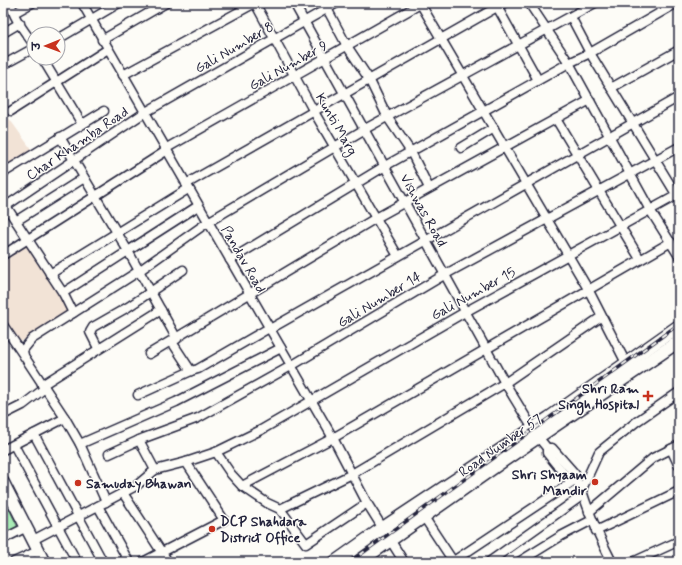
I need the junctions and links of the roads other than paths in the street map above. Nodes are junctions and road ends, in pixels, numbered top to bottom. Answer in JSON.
{"nodes":[{"id":1,"x":11,"y":3,"type":"edge"},
{"id":2,"x":32,"y":3,"type":"edge"},
{"id":3,"x":82,"y":3,"type":"edge"},
{"id":4,"x":119,"y":3,"type":"edge"},
{"id":5,"x":166,"y":3,"type":"edge"},
{"id":6,"x":255,"y":3,"type":"edge"},
{"id":7,"x":294,"y":3,"type":"edge"},
{"id":8,"x":337,"y":3,"type":"edge"},
{"id":9,"x":421,"y":3,"type":"edge"},
{"id":10,"x":529,"y":3,"type":"edge"},
{"id":11,"x":595,"y":3,"type":"edge"},
{"id":12,"x":677,"y":3,"type":"edge"},
{"id":13,"x":499,"y":4,"type":"edge"},
{"id":14,"x":325,"y":6,"type":"edge"},
{"id":15,"x":14,"y":13,"type":"junction"},
{"id":16,"x":571,"y":17,"type":"junction"},
{"id":17,"x":91,"y":20,"type":"junction"},
{"id":18,"x":305,"y":22,"type":"junction"},
{"id":19,"x":20,"y":24,"type":"junction"},
{"id":20,"x":548,"y":30,"type":"junction"},
{"id":21,"x":3,"y":33,"type":"edge"},
{"id":22,"x":26,"y":33,"type":"edge"},
{"id":23,"x":66,"y":34,"type":"edge"},
{"id":24,"x":274,"y":39,"type":"junction"},
{"id":25,"x":441,"y":39,"type":"junction"},
{"id":26,"x":102,"y":40,"type":"junction"},
{"id":27,"x":348,"y":46,"type":"junction"},
{"id":28,"x":518,"y":46,"type":"junction"},
{"id":29,"x":108,"y":49,"type":"junction"},
{"id":30,"x":679,"y":50,"type":"edge"},
{"id":31,"x":26,"y":52,"type":"edge"},
{"id":32,"x":590,"y":53,"type":"junction"},
{"id":33,"x":326,"y":59,"type":"junction"},
{"id":34,"x":569,"y":63,"type":"junction"},
{"id":35,"x":3,"y":65,"type":"edge"},
{"id":36,"x":46,"y":66,"type":"edge"},
{"id":37,"x":123,"y":75,"type":"junction"},
{"id":38,"x":462,"y":75,"type":"junction"},
{"id":39,"x":296,"y":76,"type":"junction"},
{"id":40,"x":368,"y":79,"type":"junction"},
{"id":41,"x":538,"y":80,"type":"junction"},
{"id":42,"x":56,"y":83,"type":"junction"},
{"id":43,"x":611,"y":88,"type":"junction"},
{"id":44,"x":345,"y":92,"type":"junction"},
{"id":45,"x":679,"y":97,"type":"edge"},
{"id":46,"x":590,"y":100,"type":"junction"},
{"id":47,"x":313,"y":110,"type":"junction"},
{"id":48,"x":483,"y":110,"type":"junction"},
{"id":49,"x":11,"y":111,"type":"dead end"},
{"id":50,"x":104,"y":111,"type":"dead end"},
{"id":51,"x":144,"y":113,"type":"junction"},
{"id":52,"x":388,"y":118,"type":"junction"},
{"id":53,"x":556,"y":118,"type":"junction"},
{"id":54,"x":82,"y":124,"type":"junction"},
{"id":55,"x":633,"y":124,"type":"junction"},
{"id":56,"x":494,"y":128,"type":"junction"},
{"id":57,"x":365,"y":129,"type":"junction"},
{"id":58,"x":611,"y":137,"type":"junction"},
{"id":59,"x":60,"y":138,"type":"junction"},
{"id":60,"x":504,"y":147,"type":"junction"},
{"id":61,"x":679,"y":147,"type":"edge"},
{"id":62,"x":336,"y":148,"type":"junction"},
{"id":63,"x":461,"y":148,"type":"dead end"},
{"id":64,"x":166,"y":150,"type":"junction"},
{"id":65,"x":411,"y":152,"type":"junction"},
{"id":66,"x":578,"y":155,"type":"junction"},
{"id":67,"x":73,"y":161,"type":"junction"},
{"id":68,"x":654,"y":161,"type":"junction"},
{"id":69,"x":385,"y":166,"type":"junction"},
{"id":70,"x":3,"y":173,"type":"edge"},
{"id":71,"x":630,"y":174,"type":"junction"},
{"id":72,"x":84,"y":178,"type":"junction"},
{"id":73,"x":356,"y":183,"type":"junction"},
{"id":74,"x":526,"y":183,"type":"junction"},
{"id":75,"x":187,"y":187,"type":"junction"},
{"id":76,"x":429,"y":188,"type":"junction"},
{"id":77,"x":600,"y":191,"type":"junction"},
{"id":78,"x":96,"y":197,"type":"junction"},
{"id":79,"x":678,"y":197,"type":"edge"},
{"id":80,"x":405,"y":202,"type":"junction"},
{"id":81,"x":198,"y":206,"type":"junction"},
{"id":82,"x":4,"y":207,"type":"edge"},
{"id":83,"x":650,"y":210,"type":"junction"},
{"id":84,"x":376,"y":218,"type":"junction"},
{"id":85,"x":548,"y":220,"type":"junction"},
{"id":86,"x":16,"y":221,"type":"junction"},
{"id":87,"x":208,"y":222,"type":"junction"},
{"id":88,"x":621,"y":226,"type":"junction"},
{"id":89,"x":117,"y":233,"type":"junction"},
{"id":90,"x":28,"y":239,"type":"junction"},
{"id":91,"x":426,"y":240,"type":"junction"},
{"id":92,"x":671,"y":242,"type":"junction"},
{"id":93,"x":128,"y":251,"type":"junction"},
{"id":94,"x":678,"y":252,"type":"edge"},
{"id":95,"x":3,"y":255,"type":"edge"},
{"id":96,"x":568,"y":255,"type":"junction"},
{"id":97,"x":398,"y":256,"type":"junction"},
{"id":98,"x":640,"y":259,"type":"junction"},
{"id":99,"x":230,"y":260,"type":"junction"},
{"id":100,"x":183,"y":270,"type":"dead end"},
{"id":101,"x":139,"y":271,"type":"junction"},
{"id":102,"x":50,"y":274,"type":"junction"},
{"id":103,"x":444,"y":275,"type":"junction"},
{"id":104,"x":588,"y":289,"type":"junction"},
{"id":105,"x":151,"y":291,"type":"junction"},
{"id":106,"x":63,"y":293,"type":"junction"},
{"id":107,"x":250,"y":295,"type":"junction"},
{"id":108,"x":161,"y":310,"type":"junction"},
{"id":109,"x":465,"y":312,"type":"junction"},
{"id":110,"x":73,"y":313,"type":"junction"},
{"id":111,"x":602,"y":319,"type":"junction"},
{"id":112,"x":3,"y":325,"type":"edge"},
{"id":113,"x":679,"y":326,"type":"edge"},
{"id":114,"x":270,"y":328,"type":"junction"},
{"id":115,"x":175,"y":340,"type":"junction"},
{"id":116,"x":679,"y":341,"type":"edge"},
{"id":117,"x":98,"y":348,"type":"junction"},
{"id":118,"x":280,"y":348,"type":"junction"},
{"id":119,"x":485,"y":349,"type":"junction"},
{"id":120,"x":150,"y":354,"type":"dead end"},
{"id":121,"x":24,"y":356,"type":"junction"},
{"id":122,"x":626,"y":363,"type":"junction"},
{"id":123,"x":291,"y":366,"type":"junction"},
{"id":124,"x":191,"y":371,"type":"junction"},
{"id":125,"x":43,"y":386,"type":"junction"},
{"id":126,"x":507,"y":386,"type":"junction"},
{"id":127,"x":679,"y":392,"type":"edge"},
{"id":128,"x":138,"y":395,"type":"dead end"},
{"id":129,"x":311,"y":403,"type":"junction"},
{"id":130,"x":3,"y":415,"type":"edge"},
{"id":131,"x":65,"y":418,"type":"junction"},
{"id":132,"x":532,"y":428,"type":"junction"},
{"id":133,"x":34,"y":434,"type":"junction"},
{"id":134,"x":333,"y":438,"type":"junction"},
{"id":135,"x":139,"y":440,"type":"junction"},
{"id":136,"x":80,"y":444,"type":"junction"},
{"id":137,"x":14,"y":445,"type":"junction"},
{"id":138,"x":679,"y":445,"type":"edge"},
{"id":139,"x":671,"y":449,"type":"junction"},
{"id":140,"x":3,"y":450,"type":"edge"},
{"id":141,"x":216,"y":452,"type":"junction"},
{"id":142,"x":109,"y":454,"type":"dead end"},
{"id":143,"x":186,"y":462,"type":"junction"},
{"id":144,"x":679,"y":465,"type":"edge"},
{"id":145,"x":155,"y":470,"type":"junction"},
{"id":146,"x":352,"y":474,"type":"junction"},
{"id":147,"x":575,"y":480,"type":"junction"},
{"id":148,"x":3,"y":482,"type":"edge"},
{"id":149,"x":242,"y":486,"type":"junction"},
{"id":150,"x":679,"y":491,"type":"edge"},
{"id":151,"x":582,"y":492,"type":"junction"},
{"id":152,"x":123,"y":493,"type":"junction"},
{"id":153,"x":106,"y":502,"type":"junction"},
{"id":154,"x":367,"y":503,"type":"junction"},
{"id":155,"x":98,"y":506,"type":"junction"},
{"id":156,"x":280,"y":509,"type":"junction"},
{"id":157,"x":589,"y":512,"type":"junction"},
{"id":158,"x":77,"y":517,"type":"junction"},
{"id":159,"x":424,"y":517,"type":"junction"},
{"id":160,"x":592,"y":520,"type":"junction"},
{"id":161,"x":381,"y":525,"type":"junction"},
{"id":162,"x":27,"y":527,"type":"junction"},
{"id":163,"x":59,"y":527,"type":"junction"},
{"id":164,"x":596,"y":531,"type":"junction"},
{"id":165,"x":3,"y":539,"type":"edge"},
{"id":166,"x":390,"y":541,"type":"junction"},
{"id":167,"x":679,"y":541,"type":"edge"},
{"id":168,"x":36,"y":546,"type":"junction"},
{"id":169,"x":163,"y":552,"type":"junction"},
{"id":170,"x":521,"y":561,"type":"edge"},
{"id":171,"x":14,"y":562,"type":"edge"},
{"id":172,"x":44,"y":562,"type":"edge"},
{"id":173,"x":77,"y":562,"type":"edge"},
{"id":174,"x":103,"y":562,"type":"edge"},
{"id":175,"x":129,"y":562,"type":"edge"},
{"id":176,"x":143,"y":562,"type":"edge"},
{"id":177,"x":168,"y":562,"type":"edge"},
{"id":178,"x":336,"y":562,"type":"edge"},
{"id":179,"x":359,"y":562,"type":"edge"},
{"id":180,"x":404,"y":562,"type":"edge"},
{"id":181,"x":453,"y":562,"type":"edge"},
{"id":182,"x":489,"y":562,"type":"edge"},
{"id":183,"x":612,"y":562,"type":"edge"},
{"id":184,"x":634,"y":562,"type":"edge"}],
"edges":[{"from":1,"to":15,"type":"street"},
{"from":2,"to":15,"type":"street"},
{"from":3,"to":17,"type":"street","name":"Pandav Road"},
{"from":4,"to":17,"type":"street"},
{"from":5,"to":26,"type":"street"},
{"from":6,"to":24,"type":"street","name":"Kunti Marg"},
{"from":6,"to":37,"type":"street"},
{"from":7,"to":18,"type":"street","name":"Vishwas Road"},
{"from":8,"to":14,"type":"street","name":"Gali Number 8"},
{"from":9,"to":25,"type":"street"},
{"from":9,"to":27,"type":"street","name":"Gali Number 9"},
{"from":10,"to":20,"type":"street"},
{"from":11,"to":16,"type":"street"},
{"from":12,"to":32,"type":"street"},
{"from":13,"to":25,"type":"street"},
{"from":13,"to":28,"type":"street"},
{"from":14,"to":18,"type":"street","name":"Gali Number 8"},
{"from":14,"to":27,"type":"street"},
{"from":15,"to":19,"type":"street"},
{"from":16,"to":20,"type":"street"},
{"from":16,"to":32,"type":"street"},
{"from":17,"to":23,"type":"street"},
{"from":17,"to":26,"type":"street","name":"Pandav Road"},
{"from":18,"to":24,"type":"street","name":"Gali Number 8"},
{"from":18,"to":33,"type":"street","name":"Vishwas Road"},
{"from":19,"to":21,"type":"street"},
{"from":19,"to":22,"type":"street"},
{"from":20,"to":28,"type":"street"},
{"from":20,"to":34,"type":"street"},
{"from":24,"to":39,"type":"street","name":"Kunti Marg"},
{"from":24,"to":51,"type":"street","name":"Gali Number 8"},
{"from":25,"to":38,"type":"street"},
{"from":25,"to":40,"type":"street"},
{"from":26,"to":29,"type":"street","name":"Pandav Road"},
{"from":27,"to":33,"type":"street","name":"Gali Number 9"},
{"from":27,"to":40,"type":"street"},
{"from":28,"to":38,"type":"street"},
{"from":28,"to":41,"type":"street"},
{"from":29,"to":37,"type":"street","name":"Pandav Road"},
{"from":29,"to":42,"type":"street"},
{"from":30,"to":43,"type":"street"},
{"from":31,"to":35,"type":"street"},
{"from":32,"to":34,"type":"street"},
{"from":32,"to":43,"type":"street"},
{"from":33,"to":39,"type":"street","name":"Gali Number 9"},
{"from":33,"to":44,"type":"street","name":"Vishwas Road"},
{"from":34,"to":41,"type":"street"},
{"from":34,"to":46,"type":"street"},
{"from":36,"to":42,"type":"street"},
{"from":37,"to":51,"type":"street","name":"Pandav Road"},
{"from":38,"to":48,"type":"street"},
{"from":38,"to":52,"type":"street"},
{"from":39,"to":47,"type":"street","name":"Kunti Marg"},
{"from":39,"to":64,"type":"street","name":"Gali Number 9"},
{"from":40,"to":44,"type":"street"},
{"from":40,"to":52,"type":"street"},
{"from":41,"to":48,"type":"street"},
{"from":42,"to":49,"type":"street"},
{"from":42,"to":54,"type":"street"},
{"from":43,"to":55,"type":"street"},
{"from":44,"to":47,"type":"street"},
{"from":44,"to":57,"type":"street","name":"Vishwas Road"},
{"from":45,"to":55,"type":"street"},
{"from":46,"to":53,"type":"street"},
{"from":46,"to":58,"type":"street"},
{"from":47,"to":62,"type":"street","name":"Kunti Marg"},
{"from":47,"to":75,"type":"street"},
{"from":48,"to":56,"type":"street"},
{"from":48,"to":65,"type":"street"},
{"from":50,"to":54,"type":"street"},
{"from":51,"to":64,"type":"street","name":"Pandav Road"},
{"from":51,"to":67,"type":"street","name":"Char Khamba Road"},
{"from":52,"to":57,"type":"street"},
{"from":52,"to":65,"type":"street"},
{"from":53,"to":60,"type":"street"},
{"from":53,"to":66,"type":"street"},
{"from":54,"to":59,"type":"street"},
{"from":55,"to":58,"type":"street"},
{"from":55,"to":68,"type":"street"},
{"from":56,"to":60,"type":"street"},
{"from":56,"to":63,"type":"street"},
{"from":57,"to":62,"type":"street"},
{"from":57,"to":69,"type":"street","name":"Vishwas Road"},
{"from":58,"to":66,"type":"street"},
{"from":58,"to":71,"type":"street"},
{"from":59,"to":67,"type":"street"},
{"from":59,"to":70,"type":"street"},
{"from":60,"to":74,"type":"street"},
{"from":60,"to":76,"type":"street"},
{"from":61,"to":68,"type":"street","name":"Gali Number 14"},
{"from":62,"to":73,"type":"street","name":"Kunti Marg"},
{"from":62,"to":87,"type":"street"},
{"from":64,"to":75,"type":"street","name":"Pandav Road"},
{"from":64,"to":78,"type":"street","name":"Gali Number 9"},
{"from":65,"to":69,"type":"street"},
{"from":65,"to":76,"type":"street"},
{"from":66,"to":74,"type":"street"},
{"from":66,"to":77,"type":"street"},
{"from":67,"to":72,"type":"street"},
{"from":67,"to":82,"type":"street","name":"Char Khamba Road"},
{"from":68,"to":71,"type":"street","name":"Gali Number 14"},
{"from":68,"to":79,"type":"street"},
{"from":69,"to":73,"type":"street"},
{"from":69,"to":80,"type":"street","name":"Vishwas Road"},
{"from":71,"to":77,"type":"street","name":"Gali Number 14"},
{"from":71,"to":83,"type":"street"},
{"from":72,"to":78,"type":"street"},
{"from":72,"to":86,"type":"street"},
{"from":73,"to":84,"type":"street","name":"Kunti Marg"},
{"from":73,"to":99,"type":"street"},
{"from":74,"to":85,"type":"street"},
{"from":74,"to":91,"type":"street"},
{"from":75,"to":81,"type":"street","name":"Pandav Road"},
{"from":75,"to":89,"type":"street"},
{"from":76,"to":80,"type":"street"},
{"from":77,"to":85,"type":"street","name":"Gali Number 14"},
{"from":77,"to":88,"type":"street"},
{"from":78,"to":89,"type":"street"},
{"from":78,"to":90,"type":"street","name":"Gali Number 9"},
{"from":79,"to":83,"type":"street","name":"Gali Number 15"},
{"from":80,"to":84,"type":"street"},
{"from":80,"to":91,"type":"street","name":"Vishwas Road"},
{"from":81,"to":87,"type":"street","name":"Pandav Road"},
{"from":81,"to":93,"type":"street"},
{"from":82,"to":86,"type":"street"},
{"from":83,"to":88,"type":"street","name":"Gali Number 15"},
{"from":83,"to":92,"type":"street"},
{"from":84,"to":97,"type":"street","name":"Kunti Marg"},
{"from":84,"to":107,"type":"street"},
{"from":85,"to":96,"type":"street"},
{"from":85,"to":103,"type":"street","name":"Gali Number 14"},
{"from":86,"to":90,"type":"street"},
{"from":87,"to":99,"type":"street","name":"Pandav Road"},
{"from":87,"to":101,"type":"street"},
{"from":88,"to":96,"type":"street","name":"Gali Number 15"},
{"from":88,"to":98,"type":"street"},
{"from":89,"to":93,"type":"street"},
{"from":89,"to":102,"type":"street"},
{"from":90,"to":95,"type":"street","name":"Gali Number 9"},
{"from":90,"to":102,"type":"street"},
{"from":91,"to":97,"type":"street"},
{"from":91,"to":103,"type":"street","name":"Vishwas Road"},
{"from":92,"to":94,"type":"street"},
{"from":92,"to":98,"type":"street"},
{"from":93,"to":101,"type":"street"},
{"from":93,"to":106,"type":"street"},
{"from":96,"to":104,"type":"street"},
{"from":96,"to":109,"type":"street","name":"Gali Number 15"},
{"from":97,"to":114,"type":"street"},
{"from":98,"to":104,"type":"street"},
{"from":99,"to":107,"type":"street","name":"Pandav Road"},
{"from":100,"to":105,"type":"street"},
{"from":101,"to":105,"type":"street"},
{"from":101,"to":110,"type":"street"},
{"from":102,"to":106,"type":"street"},
{"from":103,"to":109,"type":"street","name":"Vishwas Road"},
{"from":103,"to":123,"type":"street","name":"Gali Number 14"},
{"from":104,"to":111,"type":"street"},
{"from":104,"to":119,"type":"street"},
{"from":105,"to":108,"type":"street"},
{"from":105,"to":117,"type":"street"},
{"from":106,"to":110,"type":"street"},
{"from":107,"to":114,"type":"street","name":"Pandav Road"},
{"from":107,"to":115,"type":"street"},
{"from":108,"to":115,"type":"street"},
{"from":108,"to":117,"type":"street"},
{"from":109,"to":119,"type":"street","name":"Vishwas Road"},
{"from":109,"to":129,"type":"street","name":"Gali Number 15"},
{"from":110,"to":121,"type":"street"},
{"from":111,"to":122,"type":"street"},
{"from":111,"to":126,"type":"street"},
{"from":112,"to":121,"type":"street"},
{"from":113,"to":122,"type":"main road","name":"Road Number 57"},
{"from":114,"to":118,"type":"street","name":"Pandav Road"},
{"from":114,"to":124,"type":"street"},
{"from":115,"to":120,"type":"street"},
{"from":115,"to":124,"type":"street"},
{"from":116,"to":132,"type":"main road","name":"Road Number 57"},
{"from":117,"to":125,"type":"street"},
{"from":118,"to":123,"type":"street","name":"Pandav Road"},
{"from":118,"to":136,"type":"street"},
{"from":119,"to":126,"type":"street","name":"Vishwas Road"},
{"from":119,"to":134,"type":"street"},
{"from":121,"to":125,"type":"street"},
{"from":122,"to":132,"type":"main road","name":"Road Number 57"},
{"from":123,"to":129,"type":"street","name":"Pandav Road"},
{"from":123,"to":135,"type":"street","name":"Gali Number 14"},
{"from":124,"to":128,"type":"street"},
{"from":125,"to":130,"type":"street"},
{"from":125,"to":131,"type":"street"},
{"from":126,"to":132,"type":"street","name":"Vishwas Road"},
{"from":126,"to":146,"type":"street"},
{"from":127,"to":151,"type":"street"},
{"from":129,"to":134,"type":"street","name":"Pandav Road"},
{"from":129,"to":141,"type":"street","name":"Gali Number 15"},
{"from":131,"to":133,"type":"street"},
{"from":131,"to":136,"type":"street"},
{"from":132,"to":147,"type":"street","name":"Vishwas Road"},
{"from":132,"to":159,"type":"main road","name":"Road Number 57"},
{"from":132,"to":161,"type":"main road","name":"Road Number 57"},
{"from":133,"to":137,"type":"street"},
{"from":133,"to":158,"type":"street"},
{"from":134,"to":146,"type":"street","name":"Pandav Road"},
{"from":134,"to":149,"type":"street"},
{"from":135,"to":142,"type":"street","name":"Gali Number 14"},
{"from":135,"to":145,"type":"street"},
{"from":136,"to":153,"type":"street"},
{"from":137,"to":140,"type":"street"},
{"from":137,"to":163,"type":"street"},
{"from":138,"to":139,"type":"street"},
{"from":139,"to":144,"type":"street"},
{"from":139,"to":157,"type":"street"},
{"from":141,"to":143,"type":"street","name":"Gali Number 15"},
{"from":141,"to":149,"type":"street"},
{"from":143,"to":145,"type":"street","name":"Gali Number 15"},
{"from":143,"to":169,"type":"street"},
{"from":145,"to":152,"type":"street"},
{"from":146,"to":154,"type":"street","name":"Pandav Road"},
{"from":146,"to":156,"type":"street"},
{"from":147,"to":151,"type":"street","name":"Vishwas Road"},
{"from":147,"to":181,"type":"street"},
{"from":148,"to":162,"type":"street"},
{"from":149,"to":156,"type":"street"},
{"from":150,"to":164,"type":"street"},
{"from":151,"to":157,"type":"street","name":"Vishwas Road"},
{"from":151,"to":182,"type":"street"},
{"from":152,"to":153,"type":"street"},
{"from":152,"to":169,"type":"street"},
{"from":153,"to":155,"type":"street"},
{"from":154,"to":156,"type":"street"},
{"from":154,"to":161,"type":"street","name":"Pandav Road"},
{"from":155,"to":158,"type":"street"},
{"from":155,"to":175,"type":"street"},
{"from":157,"to":160,"type":"street","name":"Vishwas Road"},
{"from":158,"to":163,"type":"street"},
{"from":158,"to":174,"type":"street"},
{"from":159,"to":166,"type":"main road","name":"Road Number 57"},
{"from":159,"to":181,"type":"street"},
{"from":160,"to":164,"type":"street","name":"Vishwas Road"},
{"from":160,"to":170,"type":"street"},
{"from":161,"to":166,"type":"street","name":"Pandav Road"},
{"from":161,"to":178,"type":"main road","name":"Road Number 57"},
{"from":162,"to":165,"type":"street"},
{"from":162,"to":168,"type":"street"},
{"from":163,"to":168,"type":"street"},
{"from":163,"to":173,"type":"street"},
{"from":164,"to":183,"type":"street","name":"Vishwas Road"},
{"from":166,"to":179,"type":"main road","name":"Road Number 57"},
{"from":166,"to":180,"type":"street","name":"Pandav Road"},
{"from":167,"to":184,"type":"street"},
{"from":168,"to":171,"type":"street"},
{"from":168,"to":172,"type":"street"},
{"from":169,"to":176,"type":"street"},
{"from":169,"to":177,"type":"street"}]}
